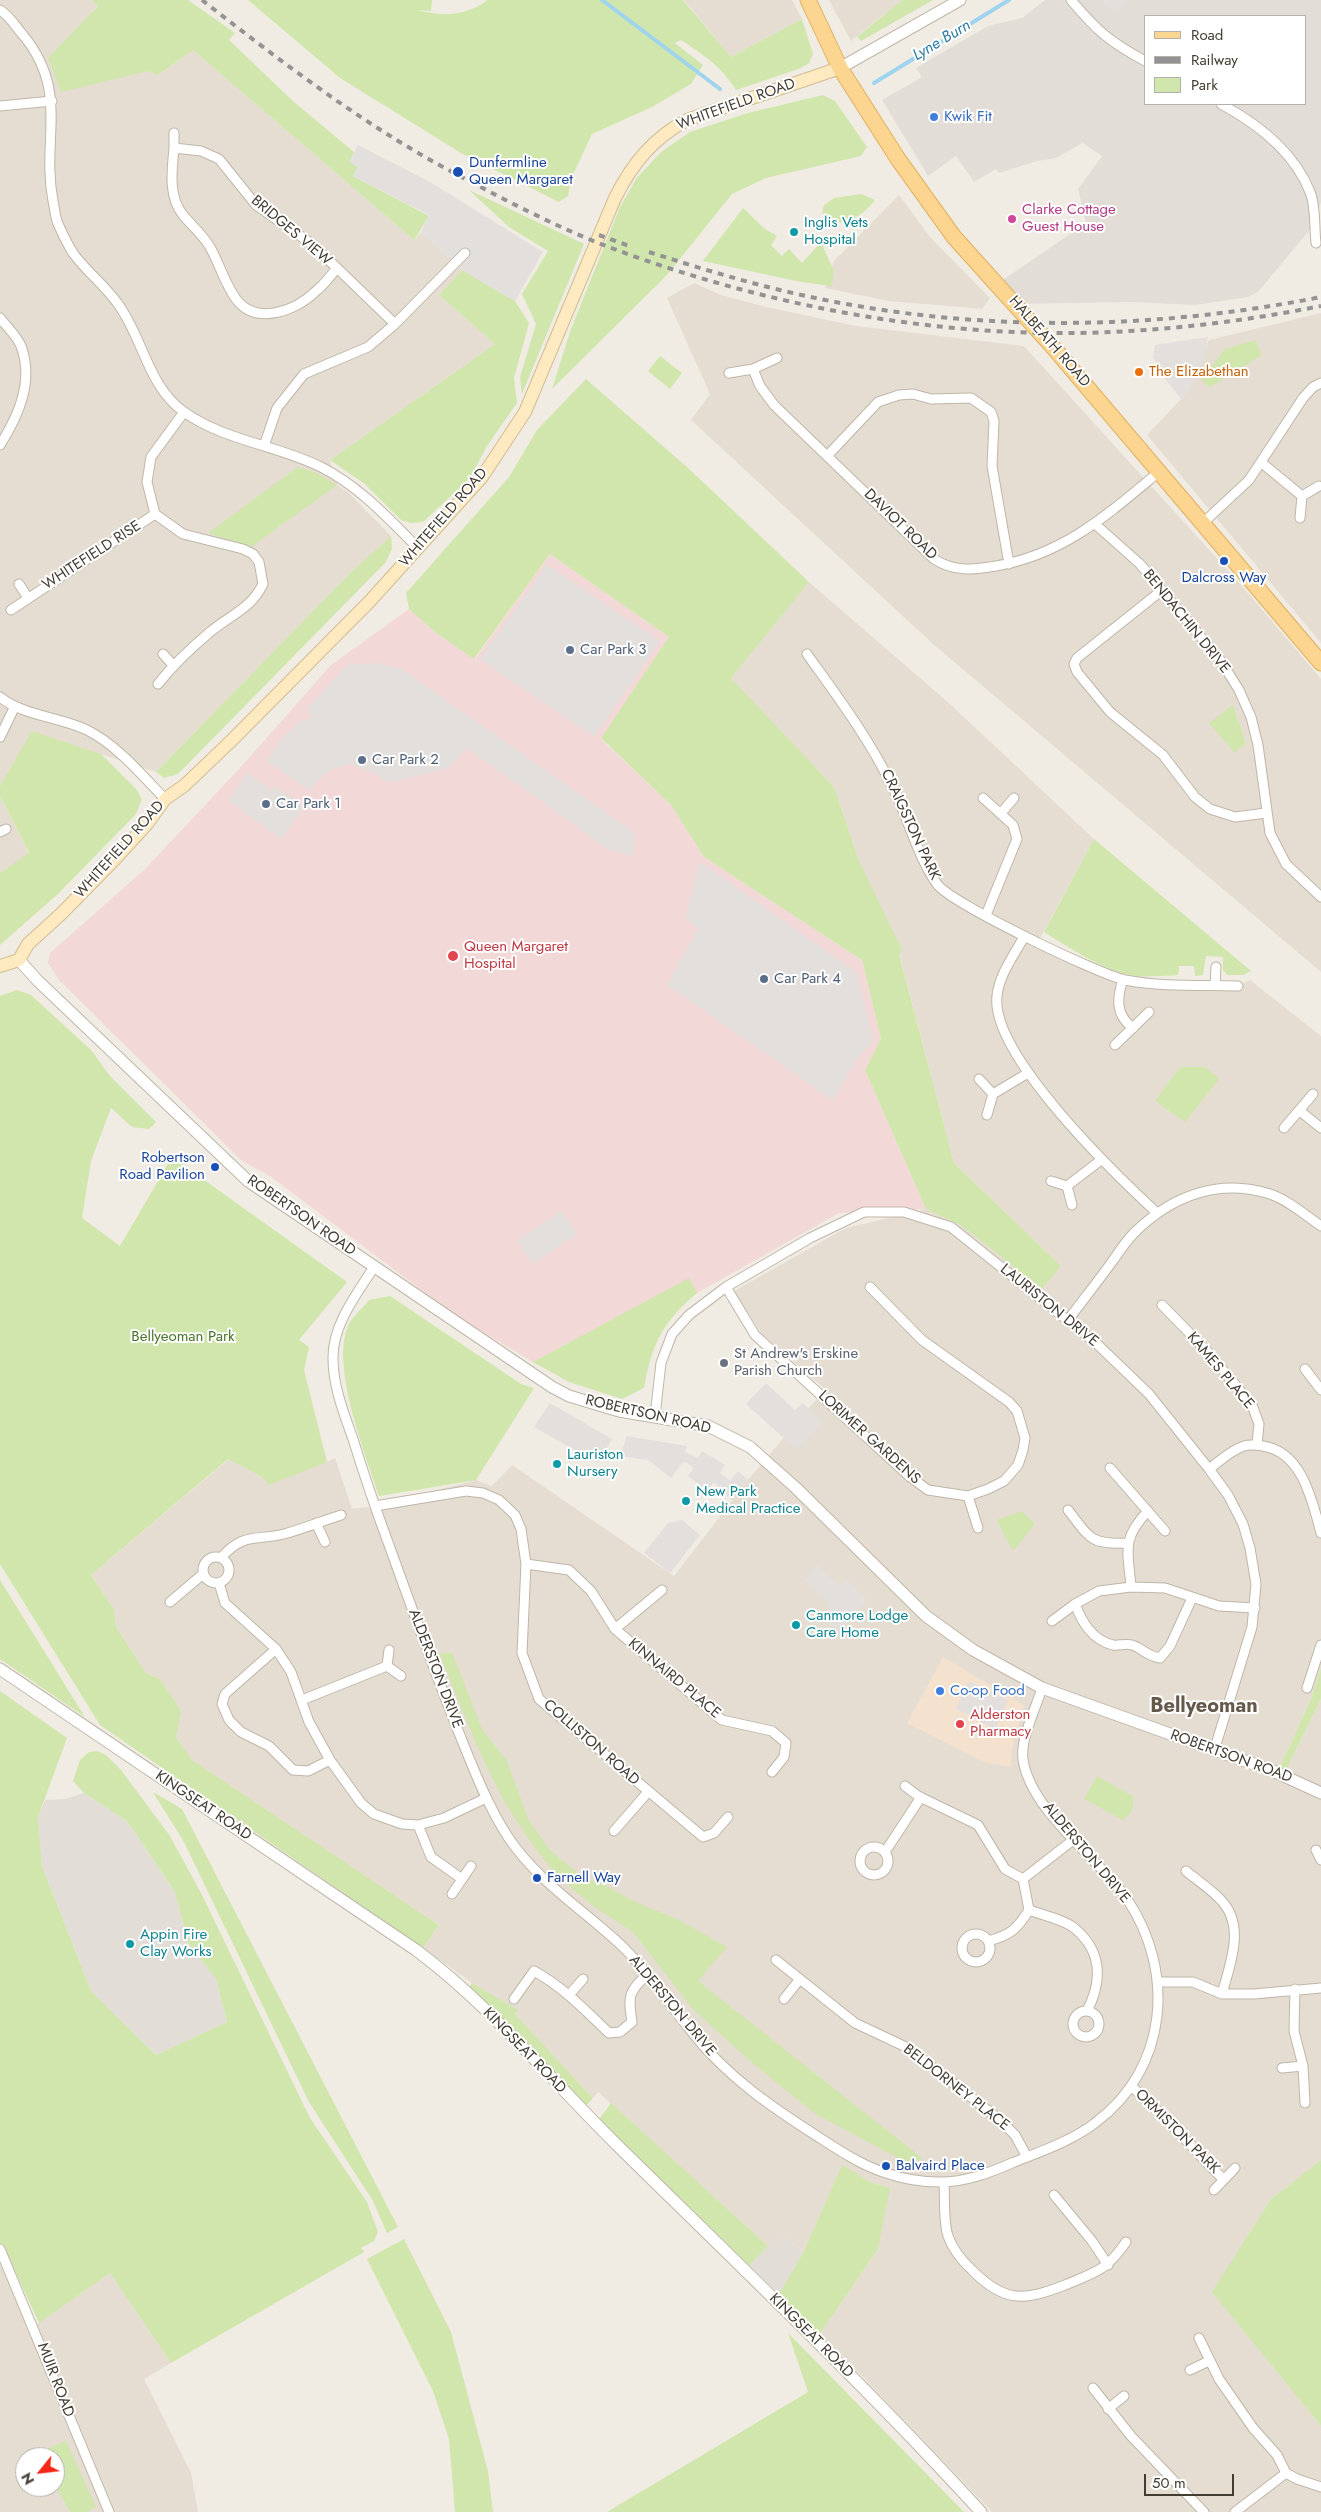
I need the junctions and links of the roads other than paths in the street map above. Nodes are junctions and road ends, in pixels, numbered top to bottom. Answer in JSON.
{"nodes":[{"id":1,"x":808,"y":0,"type":"edge"},
{"id":2,"x":960,"y":0,"type":"edge"},
{"id":3,"x":1071,"y":0,"type":"edge"},
{"id":4,"x":0,"y":10,"type":"edge"},
{"id":5,"x":1144,"y":60,"type":"edge"},
{"id":6,"x":840,"y":68,"type":"junction"},
{"id":7,"x":52,"y":101,"type":"junction"},
{"id":8,"x":1223,"y":105,"type":"edge"},
{"id":9,"x":0,"y":106,"type":"edge"},
{"id":10,"x":174,"y":133,"type":"dead end"},
{"id":11,"x":174,"y":148,"type":"junction"},
{"id":12,"x":1316,"y":242,"type":"dead end"},
{"id":13,"x":464,"y":253,"type":"dead end"},
{"id":14,"x":337,"y":268,"type":"junction"},
{"id":15,"x":0,"y":318,"type":"edge"},
{"id":16,"x":395,"y":324,"type":"junction"},
{"id":17,"x":777,"y":358,"type":"dead end"},
{"id":18,"x":753,"y":369,"type":"junction"},
{"id":19,"x":729,"y":373,"type":"dead end"},
{"id":20,"x":1321,"y":383,"type":"edge"},
{"id":21,"x":184,"y":412,"type":"junction"},
{"id":22,"x":0,"y":445,"type":"edge"},
{"id":23,"x":264,"y":446,"type":"junction"},
{"id":24,"x":828,"y":455,"type":"junction"},
{"id":25,"x":1262,"y":463,"type":"junction"},
{"id":26,"x":1160,"y":471,"type":"junction"},
{"id":27,"x":1319,"y":486,"type":"dead end"},
{"id":28,"x":1302,"y":496,"type":"junction"},
{"id":29,"x":155,"y":514,"type":"junction"},
{"id":30,"x":1300,"y":518,"type":"dead end"},
{"id":31,"x":1203,"y":523,"type":"junction"},
{"id":32,"x":1095,"y":524,"type":"junction"},
{"id":33,"x":419,"y":549,"type":"junction"},
{"id":34,"x":1009,"y":564,"type":"junction"},
{"id":35,"x":19,"y":584,"type":"dead end"},
{"id":36,"x":1161,"y":591,"type":"junction"},
{"id":37,"x":28,"y":598,"type":"junction"},
{"id":38,"x":11,"y":610,"type":"dead end"},
{"id":39,"x":163,"y":654,"type":"dead end"},
{"id":40,"x":806,"y":654,"type":"dead end"},
{"id":41,"x":1321,"y":663,"type":"edge"},
{"id":42,"x":173,"y":665,"type":"junction"},
{"id":43,"x":158,"y":684,"type":"dead end"},
{"id":44,"x":0,"y":696,"type":"edge"},
{"id":45,"x":15,"y":706,"type":"junction"},
{"id":46,"x":0,"y":737,"type":"edge"},
{"id":47,"x":982,"y":798,"type":"dead end"},
{"id":48,"x":1014,"y":798,"type":"dead end"},
{"id":49,"x":165,"y":799,"type":"junction"},
{"id":50,"x":1266,"y":813,"type":"junction"},
{"id":51,"x":1001,"y":814,"type":"junction"},
{"id":52,"x":1320,"y":896,"type":"edge"},
{"id":53,"x":986,"y":915,"type":"junction"},
{"id":54,"x":1024,"y":937,"type":"junction"},
{"id":55,"x":19,"y":960,"type":"junction"},
{"id":56,"x":0,"y":966,"type":"edge"},
{"id":57,"x":1216,"y":968,"type":"dead end"},
{"id":58,"x":1123,"y":979,"type":"junction"},
{"id":59,"x":1215,"y":985,"type":"junction"},
{"id":60,"x":1238,"y":986,"type":"dead end"},
{"id":61,"x":1149,"y":1012,"type":"dead end"},
{"id":62,"x":1133,"y":1028,"type":"junction"},
{"id":63,"x":1116,"y":1045,"type":"dead end"},
{"id":64,"x":1028,"y":1073,"type":"junction"},
{"id":65,"x":979,"y":1079,"type":"dead end"},
{"id":66,"x":993,"y":1094,"type":"junction"},
{"id":67,"x":1313,"y":1094,"type":"dead end"},
{"id":68,"x":1300,"y":1111,"type":"junction"},
{"id":69,"x":987,"y":1115,"type":"dead end"},
{"id":70,"x":1284,"y":1128,"type":"dead end"},
{"id":71,"x":1321,"y":1128,"type":"edge"},
{"id":72,"x":1101,"y":1160,"type":"junction"},
{"id":73,"x":1051,"y":1181,"type":"dead end"},
{"id":74,"x":1067,"y":1186,"type":"junction"},
{"id":75,"x":1072,"y":1205,"type":"dead end"},
{"id":76,"x":1157,"y":1213,"type":"junction"},
{"id":77,"x":1321,"y":1226,"type":"edge"},
{"id":78,"x":374,"y":1267,"type":"junction"},
{"id":79,"x":870,"y":1287,"type":"dead end"},
{"id":80,"x":726,"y":1288,"type":"junction"},
{"id":81,"x":1162,"y":1305,"type":"dead end"},
{"id":82,"x":1068,"y":1320,"type":"junction"},
{"id":83,"x":1305,"y":1369,"type":"dead end"},
{"id":84,"x":1321,"y":1390,"type":"edge"},
{"id":85,"x":655,"y":1416,"type":"junction"},
{"id":86,"x":1257,"y":1445,"type":"junction"},
{"id":87,"x":1110,"y":1468,"type":"dead end"},
{"id":88,"x":1209,"y":1469,"type":"junction"},
{"id":89,"x":968,"y":1496,"type":"junction"},
{"id":90,"x":375,"y":1506,"type":"junction"},
{"id":91,"x":1068,"y":1510,"type":"dead end"},
{"id":92,"x":1148,"y":1511,"type":"junction"},
{"id":93,"x":341,"y":1514,"type":"dead end"},
{"id":94,"x":316,"y":1523,"type":"junction"},
{"id":95,"x":978,"y":1528,"type":"dead end"},
{"id":96,"x":1165,"y":1530,"type":"dead end"},
{"id":97,"x":1321,"y":1533,"type":"edge"},
{"id":98,"x":325,"y":1542,"type":"dead end"},
{"id":99,"x":1128,"y":1543,"type":"junction"},
{"id":100,"x":220,"y":1558,"type":"junction"},
{"id":101,"x":526,"y":1564,"type":"junction"},
{"id":102,"x":203,"y":1574,"type":"junction"},
{"id":103,"x":219,"y":1583,"type":"junction"},
{"id":104,"x":1131,"y":1587,"type":"junction"},
{"id":105,"x":662,"y":1590,"type":"dead end"},
{"id":106,"x":1192,"y":1598,"type":"junction"},
{"id":107,"x":170,"y":1602,"type":"dead end"},
{"id":108,"x":1075,"y":1604,"type":"junction"},
{"id":109,"x":1255,"y":1608,"type":"junction"},
{"id":110,"x":1052,"y":1621,"type":"dead end"},
{"id":111,"x":615,"y":1629,"type":"junction"},
{"id":112,"x":1321,"y":1645,"type":"edge"},
{"id":113,"x":276,"y":1649,"type":"junction"},
{"id":114,"x":389,"y":1650,"type":"dead end"},
{"id":115,"x":387,"y":1666,"type":"junction"},
{"id":116,"x":0,"y":1669,"type":"edge"},
{"id":117,"x":401,"y":1676,"type":"dead end"},
{"id":118,"x":1042,"y":1688,"type":"junction"},
{"id":119,"x":1307,"y":1688,"type":"dead end"},
{"id":120,"x":302,"y":1700,"type":"junction"},
{"id":121,"x":1214,"y":1750,"type":"junction"},
{"id":122,"x":330,"y":1760,"type":"junction"},
{"id":123,"x":772,"y":1772,"type":"dead end"},
{"id":124,"x":905,"y":1786,"type":"dead end"},
{"id":125,"x":648,"y":1792,"type":"junction"},
{"id":126,"x":1321,"y":1792,"type":"edge"},
{"id":127,"x":921,"y":1797,"type":"junction"},
{"id":128,"x":486,"y":1798,"type":"junction"},
{"id":129,"x":728,"y":1817,"type":"dead end"},
{"id":130,"x":418,"y":1825,"type":"junction"},
{"id":131,"x":614,"y":1831,"type":"dead end"},
{"id":132,"x":1073,"y":1840,"type":"junction"},
{"id":133,"x":1316,"y":1850,"type":"dead end"},
{"id":134,"x":885,"y":1852,"type":"dead end"},
{"id":135,"x":1321,"y":1860,"type":"edge"},
{"id":136,"x":471,"y":1866,"type":"dead end"},
{"id":137,"x":1186,"y":1871,"type":"dead end"},
{"id":138,"x":1023,"y":1878,"type":"junction"},
{"id":139,"x":462,"y":1879,"type":"junction"},
{"id":140,"x":452,"y":1894,"type":"dead end"},
{"id":141,"x":1029,"y":1910,"type":"junction"},
{"id":142,"x":988,"y":1940,"type":"dead end"},
{"id":143,"x":776,"y":1960,"type":"dead end"},
{"id":144,"x":648,"y":1974,"type":"junction"},
{"id":145,"x":800,"y":1979,"type":"junction"},
{"id":146,"x":583,"y":1980,"type":"dead end"},
{"id":147,"x":1159,"y":1982,"type":"junction"},
{"id":148,"x":1321,"y":1988,"type":"edge"},
{"id":149,"x":1295,"y":1989,"type":"junction"},
{"id":150,"x":1222,"y":1994,"type":"junction"},
{"id":151,"x":569,"y":1995,"type":"junction"},
{"id":152,"x":514,"y":1999,"type":"dead end"},
{"id":153,"x":784,"y":1999,"type":"dead end"},
{"id":154,"x":1086,"y":2010,"type":"dead end"},
{"id":155,"x":1303,"y":2066,"type":"junction"},
{"id":156,"x":1282,"y":2068,"type":"dead end"},
{"id":157,"x":1131,"y":2086,"type":"junction"},
{"id":158,"x":1305,"y":2103,"type":"dead end"},
{"id":159,"x":1027,"y":2157,"type":"junction"},
{"id":160,"x":1235,"y":2168,"type":"dead end"},
{"id":161,"x":1223,"y":2179,"type":"junction"},
{"id":162,"x":944,"y":2182,"type":"junction"},
{"id":163,"x":1214,"y":2190,"type":"dead end"},
{"id":164,"x":1054,"y":2195,"type":"dead end"},
{"id":165,"x":1126,"y":2242,"type":"dead end"},
{"id":166,"x":0,"y":2249,"type":"edge"},
{"id":167,"x":1108,"y":2265,"type":"junction"},
{"id":168,"x":1199,"y":2338,"type":"dead end"},
{"id":169,"x":1209,"y":2361,"type":"junction"},
{"id":170,"x":1190,"y":2370,"type":"dead end"},
{"id":171,"x":1093,"y":2388,"type":"dead end"},
{"id":172,"x":1124,"y":2396,"type":"dead end"},
{"id":173,"x":1108,"y":2409,"type":"junction"},
{"id":174,"x":1286,"y":2472,"type":"junction"},
{"id":175,"x":1321,"y":2487,"type":"edge"},
{"id":176,"x":109,"y":2512,"type":"edge"},
{"id":177,"x":981,"y":2512,"type":"edge"},
{"id":178,"x":1204,"y":2512,"type":"edge"},
{"id":179,"x":1235,"y":2512,"type":"edge"}],
"edges":[{"from":1,"to":6,"type":"main road","name":"HALBEATH ROAD"},
{"from":2,"to":6,"type":"street"},
{"from":3,"to":5,"type":"street"},
{"from":4,"to":7,"type":"street"},
{"from":6,"to":26,"type":"main road","name":"HALBEATH ROAD"},
{"from":6,"to":33,"type":"main road","name":"WHITEFIELD ROAD"},
{"from":7,"to":9,"type":"street"},
{"from":7,"to":21,"type":"street"},
{"from":8,"to":12,"type":"street"},
{"from":10,"to":11,"type":"street","name":"BRIDGES VIEW"},
{"from":11,"to":14,"type":"street","name":"BRIDGES VIEW"},
{"from":11,"to":14,"type":"street","name":"BRIDGES VIEW"},
{"from":13,"to":16,"type":"street"},
{"from":14,"to":16,"type":"street","name":"BRIDGES VIEW"},
{"from":15,"to":22,"type":"street"},
{"from":16,"to":23,"type":"street"},
{"from":17,"to":18,"type":"street"},
{"from":18,"to":19,"type":"street"},
{"from":18,"to":24,"type":"street","name":"DAVIOT ROAD"},
{"from":20,"to":25,"type":"street"},
{"from":21,"to":23,"type":"street"},
{"from":21,"to":29,"type":"street"},
{"from":23,"to":33,"type":"street"},
{"from":24,"to":34,"type":"street","name":"DAVIOT ROAD"},
{"from":24,"to":34,"type":"street"},
{"from":25,"to":28,"type":"street"},
{"from":25,"to":31,"type":"street"},
{"from":26,"to":31,"type":"main road","name":"HALBEATH ROAD"},
{"from":26,"to":32,"type":"street","name":"DAVIOT ROAD"},
{"from":27,"to":28,"type":"street"},
{"from":28,"to":30,"type":"street"},
{"from":29,"to":37,"type":"street","name":"WHITEFIELD RISE"},
{"from":29,"to":42,"type":"street"},
{"from":31,"to":41,"type":"main road","name":"HALBEATH ROAD"},
{"from":32,"to":34,"type":"street","name":"DAVIOT ROAD"},
{"from":32,"to":36,"type":"street","name":"BENDACHIN DRIVE"},
{"from":33,"to":49,"type":"main road","name":"WHITEFIELD ROAD"},
{"from":35,"to":37,"type":"street","name":"WHITEFIELD RISE"},
{"from":36,"to":50,"type":"street","name":"BENDACHIN DRIVE"},
{"from":36,"to":50,"type":"street"},
{"from":37,"to":38,"type":"street","name":"WHITEFIELD RISE"},
{"from":39,"to":42,"type":"street"},
{"from":40,"to":53,"type":"street","name":"CRAIGSTON PARK"},
{"from":42,"to":43,"type":"street"},
{"from":44,"to":45,"type":"street"},
{"from":45,"to":46,"type":"street"},
{"from":45,"to":49,"type":"street"},
{"from":47,"to":51,"type":"street"},
{"from":48,"to":51,"type":"street"},
{"from":49,"to":55,"type":"main road","name":"WHITEFIELD ROAD"},
{"from":50,"to":52,"type":"street","name":"BENDACHIN DRIVE"},
{"from":51,"to":53,"type":"street"},
{"from":53,"to":54,"type":"street","name":"CRAIGSTON PARK"},
{"from":54,"to":58,"type":"street","name":"CRAIGSTON PARK"},
{"from":54,"to":64,"type":"street"},
{"from":55,"to":56,"type":"main road"},
{"from":55,"to":78,"type":"street","name":"ROBERTSON ROAD"},
{"from":57,"to":59,"type":"street"},
{"from":58,"to":59,"type":"street","name":"CRAIGSTON PARK"},
{"from":58,"to":62,"type":"street"},
{"from":59,"to":60,"type":"street","name":"CRAIGSTON PARK"},
{"from":61,"to":62,"type":"street"},
{"from":62,"to":63,"type":"street"},
{"from":64,"to":66,"type":"street"},
{"from":64,"to":72,"type":"street"},
{"from":65,"to":66,"type":"street"},
{"from":66,"to":69,"type":"street"},
{"from":67,"to":68,"type":"street"},
{"from":68,"to":70,"type":"street"},
{"from":68,"to":71,"type":"street"},
{"from":72,"to":74,"type":"street"},
{"from":72,"to":76,"type":"street"},
{"from":73,"to":74,"type":"street"},
{"from":74,"to":75,"type":"street"},
{"from":76,"to":77,"type":"street"},
{"from":76,"to":82,"type":"street"},
{"from":78,"to":85,"type":"street","name":"ROBERTSON ROAD"},
{"from":78,"to":90,"type":"street","name":"ALDERSTON DRIVE"},
{"from":79,"to":89,"type":"street","name":"LORIMER GARDENS"},
{"from":80,"to":82,"type":"street","name":"LAURISTON DRIVE"},
{"from":80,"to":85,"type":"street","name":"LAURISTON DRIVE"},
{"from":80,"to":89,"type":"street","name":"LORIMER GARDENS"},
{"from":81,"to":86,"type":"street","name":"KAMES PLACE"},
{"from":82,"to":88,"type":"street","name":"LAURISTON DRIVE"},
{"from":83,"to":84,"type":"street"},
{"from":85,"to":118,"type":"street","name":"ROBERTSON ROAD"},
{"from":86,"to":88,"type":"street"},
{"from":86,"to":97,"type":"street"},
{"from":87,"to":92,"type":"street"},
{"from":88,"to":109,"type":"street","name":"LAURISTON DRIVE"},
{"from":89,"to":95,"type":"street"},
{"from":90,"to":101,"type":"street","name":"COLLISTON ROAD"},
{"from":90,"to":128,"type":"street","name":"ALDERSTON DRIVE"},
{"from":91,"to":99,"type":"street"},
{"from":92,"to":96,"type":"street"},
{"from":92,"to":99,"type":"street"},
{"from":93,"to":94,"type":"street"},
{"from":94,"to":98,"type":"street"},
{"from":94,"to":100,"type":"street"},
{"from":99,"to":104,"type":"street"},
{"from":100,"to":102,"type":"street"},
{"from":100,"to":103,"type":"street"},
{"from":101,"to":111,"type":"street","name":"KINNAIRD PLACE"},
{"from":101,"to":125,"type":"street","name":"COLLISTON ROAD"},
{"from":102,"to":103,"type":"street"},
{"from":102,"to":107,"type":"street"},
{"from":103,"to":113,"type":"street"},
{"from":104,"to":106,"type":"street"},
{"from":104,"to":108,"type":"street"},
{"from":105,"to":111,"type":"street","name":"KINNAIRD PLACE"},
{"from":106,"to":108,"type":"street"},
{"from":106,"to":109,"type":"street"},
{"from":108,"to":110,"type":"street"},
{"from":109,"to":121,"type":"street","name":"LAURISTON DRIVE"},
{"from":111,"to":123,"type":"street","name":"KINNAIRD PLACE"},
{"from":112,"to":119,"type":"street"},
{"from":113,"to":120,"type":"street"},
{"from":113,"to":122,"type":"street"},
{"from":114,"to":115,"type":"street"},
{"from":115,"to":117,"type":"street"},
{"from":115,"to":120,"type":"street"},
{"from":116,"to":177,"type":"street","name":"KINGSEAT ROAD"},
{"from":118,"to":121,"type":"street","name":"ROBERTSON ROAD"},
{"from":118,"to":132,"type":"street","name":"ALDERSTON DRIVE"},
{"from":120,"to":122,"type":"street"},
{"from":121,"to":126,"type":"street","name":"ROBERTSON ROAD"},
{"from":122,"to":130,"type":"street"},
{"from":124,"to":127,"type":"street"},
{"from":125,"to":129,"type":"street","name":"COLLISTON ROAD"},
{"from":125,"to":131,"type":"street","name":"COLLISTON ROAD"},
{"from":127,"to":134,"type":"street"},
{"from":127,"to":138,"type":"street"},
{"from":128,"to":130,"type":"street"},
{"from":128,"to":144,"type":"street","name":"ALDERSTON DRIVE"},
{"from":130,"to":139,"type":"street"},
{"from":132,"to":138,"type":"street"},
{"from":132,"to":147,"type":"street","name":"ALDERSTON DRIVE"},
{"from":133,"to":135,"type":"street"},
{"from":136,"to":139,"type":"street"},
{"from":137,"to":150,"type":"street"},
{"from":138,"to":141,"type":"street"},
{"from":139,"to":140,"type":"street"},
{"from":141,"to":142,"type":"street"},
{"from":141,"to":154,"type":"street"},
{"from":143,"to":145,"type":"street","name":"BELDORNEY PLACE"},
{"from":144,"to":151,"type":"street"},
{"from":144,"to":162,"type":"street","name":"ALDERSTON DRIVE"},
{"from":145,"to":153,"type":"street"},
{"from":145,"to":159,"type":"street","name":"BELDORNEY PLACE"},
{"from":146,"to":151,"type":"street"},
{"from":147,"to":150,"type":"street"},
{"from":147,"to":157,"type":"street","name":"ALDERSTON DRIVE"},
{"from":148,"to":149,"type":"street"},
{"from":149,"to":150,"type":"street"},
{"from":149,"to":155,"type":"street"},
{"from":151,"to":152,"type":"street"},
{"from":155,"to":156,"type":"street"},
{"from":155,"to":158,"type":"street"},
{"from":157,"to":159,"type":"street","name":"ALDERSTON DRIVE"},
{"from":157,"to":161,"type":"street","name":"ORMISTON PARK"},
{"from":159,"to":162,"type":"street","name":"ALDERSTON DRIVE"},
{"from":160,"to":161,"type":"street","name":"ORMISTON PARK"},
{"from":161,"to":163,"type":"street","name":"ORMISTON PARK"},
{"from":162,"to":167,"type":"street"},
{"from":164,"to":167,"type":"street"},
{"from":165,"to":167,"type":"street"},
{"from":166,"to":176,"type":"street","name":"MUIR ROAD"},
{"from":168,"to":169,"type":"street"},
{"from":169,"to":170,"type":"street"},
{"from":169,"to":174,"type":"street"},
{"from":171,"to":173,"type":"street"},
{"from":172,"to":173,"type":"street"},
{"from":173,"to":178,"type":"street"},
{"from":174,"to":175,"type":"street"},
{"from":174,"to":179,"type":"street"}]}
